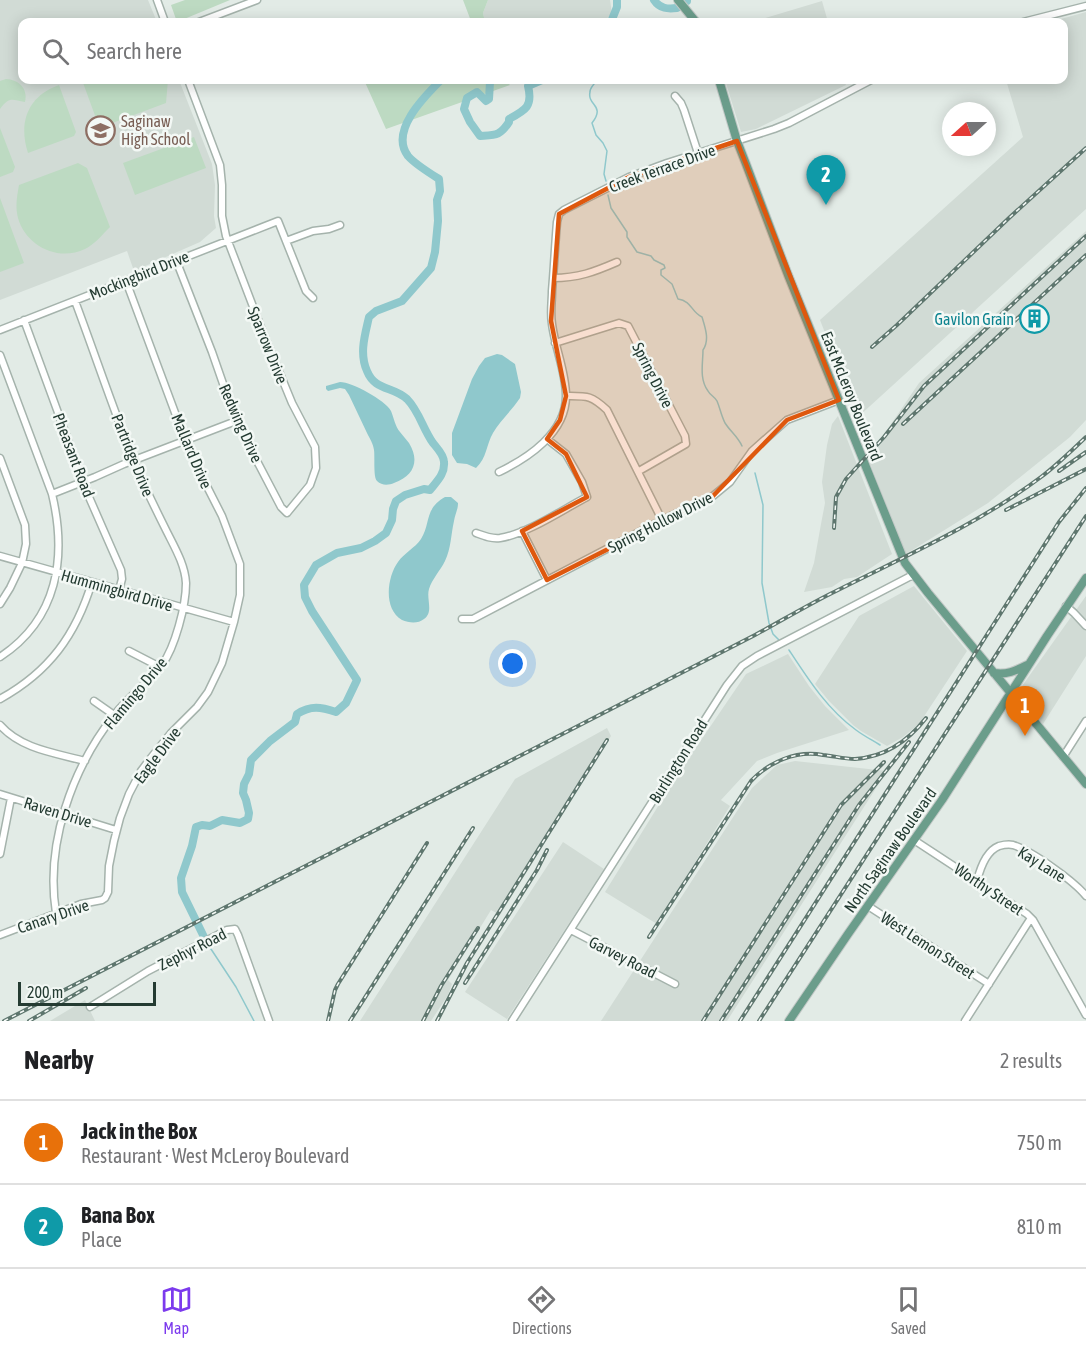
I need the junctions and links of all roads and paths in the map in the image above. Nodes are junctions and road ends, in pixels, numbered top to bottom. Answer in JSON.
{"nodes":[{"id":1,"x":157,"y":0,"type":"edge"},
{"id":2,"x":257,"y":0,"type":"edge"},
{"id":3,"x":678,"y":0,"type":"edge"},
{"id":4,"x":1086,"y":6,"type":"edge"},
{"id":5,"x":164,"y":18,"type":"edge"},
{"id":6,"x":210,"y":18,"type":"edge"},
{"id":7,"x":693,"y":18,"type":"edge"},
{"id":8,"x":1039,"y":18,"type":"edge"},
{"id":9,"x":190,"y":84,"type":"edge"},
{"id":10,"x":720,"y":84,"type":"edge"},
{"id":11,"x":864,"y":84,"type":"edge"},
{"id":12,"x":675,"y":96,"type":"dead end"},
{"id":13,"x":737,"y":141,"type":"junction"},
{"id":14,"x":698,"y":153,"type":"junction"},
{"id":15,"x":340,"y":225,"type":"dead end"},
{"id":16,"x":227,"y":240,"type":"junction"},
{"id":17,"x":286,"y":241,"type":"junction"},
{"id":18,"x":176,"y":260,"type":"junction"},
{"id":19,"x":616,"y":262,"type":"dead end"},
{"id":20,"x":553,"y":278,"type":"junction"},
{"id":21,"x":126,"y":281,"type":"junction"},
{"id":22,"x":313,"y":298,"type":"dead end"},
{"id":23,"x":75,"y":301,"type":"junction"},
{"id":24,"x":24,"y":320,"type":"junction"},
{"id":25,"x":0,"y":330,"type":"edge"},
{"id":26,"x":555,"y":343,"type":"junction"},
{"id":27,"x":0,"y":355,"type":"edge"},
{"id":28,"x":566,"y":396,"type":"junction"},
{"id":29,"x":839,"y":400,"type":"junction"},
{"id":30,"x":236,"y":421,"type":"junction"},
{"id":31,"x":547,"y":439,"type":"junction"},
{"id":32,"x":185,"y":441,"type":"junction"},
{"id":33,"x":315,"y":447,"type":"joint"},
{"id":34,"x":0,"y":458,"type":"edge"},
{"id":35,"x":134,"y":460,"type":"junction"},
{"id":36,"x":639,"y":471,"type":"junction"},
{"id":37,"x":499,"y":472,"type":"dead end"},
{"id":38,"x":84,"y":482,"type":"junction"},
{"id":39,"x":52,"y":494,"type":"junction"},
{"id":40,"x":662,"y":520,"type":"junction"},
{"id":41,"x":522,"y":531,"type":"junction"},
{"id":42,"x":476,"y":533,"type":"dead end"},
{"id":43,"x":0,"y":556,"type":"edge"},
{"id":44,"x":22,"y":563,"type":"junction"},
{"id":45,"x":57,"y":573,"type":"junction"},
{"id":46,"x":913,"y":576,"type":"junction"},
{"id":47,"x":1086,"y":578,"type":"edge"},
{"id":48,"x":547,"y":580,"type":"junction"},
{"id":49,"x":92,"y":582,"type":"junction"},
{"id":50,"x":119,"y":590,"type":"junction"},
{"id":51,"x":0,"y":604,"type":"edge"},
{"id":52,"x":1066,"y":606,"type":"junction"},
{"id":53,"x":183,"y":608,"type":"junction"},
{"id":54,"x":462,"y":619,"type":"dead end"},
{"id":55,"x":234,"y":622,"type":"junction"},
{"id":56,"x":1086,"y":626,"type":"edge"},
{"id":57,"x":129,"y":651,"type":"dead end"},
{"id":58,"x":0,"y":657,"type":"edge"},
{"id":59,"x":1029,"y":665,"type":"junction"},
{"id":60,"x":160,"y":667,"type":"junction"},
{"id":61,"x":994,"y":673,"type":"junction"},
{"id":62,"x":1011,"y":694,"type":"junction"},
{"id":63,"x":0,"y":699,"type":"edge"},
{"id":64,"x":94,"y":701,"type":"dead end"},
{"id":65,"x":114,"y":716,"type":"junction"},
{"id":66,"x":1086,"y":721,"type":"edge"},
{"id":67,"x":0,"y":725,"type":"edge"},
{"id":68,"x":1063,"y":757,"type":"junction"},
{"id":69,"x":85,"y":761,"type":"junction"},
{"id":70,"x":1086,"y":784,"type":"edge"},
{"id":71,"x":0,"y":794,"type":"edge"},
{"id":72,"x":11,"y":798,"type":"junction"},
{"id":73,"x":64,"y":815,"type":"junction"},
{"id":74,"x":116,"y":830,"type":"junction"},
{"id":75,"x":914,"y":840,"type":"junction"},
{"id":76,"x":0,"y":854,"type":"edge"},
{"id":77,"x":977,"y":881,"type":"junction"},
{"id":78,"x":1086,"y":896,"type":"edge"},
{"id":79,"x":105,"y":898,"type":"joint"},
{"id":80,"x":868,"y":906,"type":"junction"},
{"id":81,"x":56,"y":913,"type":"junction"},
{"id":82,"x":1031,"y":918,"type":"junction"},
{"id":83,"x":570,"y":930,"type":"junction"},
{"id":84,"x":0,"y":935,"type":"edge"},
{"id":85,"x":675,"y":984,"type":"dead end"},
{"id":86,"x":989,"y":984,"type":"junction"},
{"id":87,"x":90,"y":1007,"type":"dead end"},
{"id":88,"x":1086,"y":1015,"type":"edge"},
{"id":89,"x":269,"y":1021,"type":"edge"},
{"id":90,"x":512,"y":1021,"type":"edge"},
{"id":91,"x":789,"y":1021,"type":"edge"},
{"id":92,"x":965,"y":1021,"type":"edge"}],
"edges":[{"from":1,"to":5,"type":"street"},
{"from":2,"to":6,"type":"street"},
{"from":3,"to":7,"type":"main road"},
{"from":4,"to":8,"type":"street"},
{"from":9,"to":16,"type":"street","name":"Sparrow Drive"},
{"from":10,"to":13,"type":"main road","name":"East McLeroy Boulevard"},
{"from":11,"to":13,"type":"street","name":"Creek Terrace Drive"},
{"from":12,"to":14,"type":"street"},
{"from":13,"to":14,"type":"street","name":"Creek Terrace Drive"},
{"from":13,"to":29,"type":"main road","name":"East McLeroy Boulevard"},
{"from":14,"to":20,"type":"street","name":"Creek Terrace Drive"},
{"from":15,"to":17,"type":"street"},
{"from":16,"to":17,"type":"street","name":"Mockingbird Drive"},
{"from":16,"to":18,"type":"street","name":"Mockingbird Drive"},
{"from":16,"to":33,"type":"street","name":"Sparrow Drive"},
{"from":17,"to":22,"type":"street"},
{"from":18,"to":21,"type":"street","name":"Mockingbird Drive"},
{"from":18,"to":30,"type":"street","name":"Redwing Drive"},
{"from":19,"to":20,"type":"street"},
{"from":20,"to":26,"type":"street","name":"Creek Terrace Drive"},
{"from":21,"to":23,"type":"street","name":"Mockingbird Drive"},
{"from":21,"to":32,"type":"street","name":"Mallard Drive"},
{"from":23,"to":24,"type":"street","name":"Mockingbird Drive"},
{"from":23,"to":35,"type":"street","name":"Partridge Drive"},
{"from":24,"to":25,"type":"street","name":"Mockingbird Drive"},
{"from":24,"to":38,"type":"street","name":"Pheasant Road"},
{"from":26,"to":28,"type":"street","name":"Creek Terrace Drive"},
{"from":26,"to":36,"type":"street","name":"Spring Drive"},
{"from":27,"to":39,"type":"street"},
{"from":28,"to":31,"type":"street","name":"Creek Terrace Drive"},
{"from":28,"to":36,"type":"street"},
{"from":29,"to":40,"type":"street","name":"Spring Hollow Drive"},
{"from":29,"to":46,"type":"main road","name":"East McLeroy Boulevard"},
{"from":30,"to":32,"type":"street"},
{"from":30,"to":33,"type":"street","name":"Redwing Drive"},
{"from":31,"to":37,"type":"street","name":"Creek Terrace Drive"},
{"from":31,"to":41,"type":"street"},
{"from":32,"to":35,"type":"street"},
{"from":32,"to":55,"type":"street","name":"Mallard Drive"},
{"from":34,"to":44,"type":"street"},
{"from":35,"to":38,"type":"street"},
{"from":35,"to":53,"type":"street","name":"Partridge Drive"},
{"from":36,"to":40,"type":"street"},
{"from":38,"to":39,"type":"street"},
{"from":38,"to":50,"type":"street","name":"Pheasant Road"},
{"from":39,"to":45,"type":"street"},
{"from":40,"to":48,"type":"street","name":"Spring Hollow Drive"},
{"from":41,"to":42,"type":"street"},
{"from":41,"to":48,"type":"street"},
{"from":43,"to":44,"type":"street","name":"Hummingbird Drive"},
{"from":44,"to":45,"type":"street","name":"Hummingbird Drive"},
{"from":44,"to":51,"type":"street"},
{"from":45,"to":49,"type":"street","name":"Hummingbird Drive"},
{"from":45,"to":58,"type":"street"},
{"from":46,"to":61,"type":"main road","name":"East McLeroy Boulevard"},
{"from":46,"to":83,"type":"street","name":"Burlington Road"},
{"from":47,"to":52,"type":"main road","name":"North Saginaw Boulevard"},
{"from":48,"to":54,"type":"street","name":"Spring Hollow Drive"},
{"from":49,"to":50,"type":"street","name":"Hummingbird Drive"},
{"from":49,"to":63,"type":"street"},
{"from":50,"to":53,"type":"street","name":"Hummingbird Drive"},
{"from":52,"to":56,"type":"street"},
{"from":52,"to":59,"type":"main road","name":"North Saginaw Boulevard"},
{"from":53,"to":55,"type":"street","name":"Hummingbird Drive"},
{"from":53,"to":60,"type":"street","name":"Flamingo Drive"},
{"from":55,"to":74,"type":"street","name":"Eagle Drive"},
{"from":57,"to":60,"type":"street"},
{"from":59,"to":61,"type":"main road"},
{"from":59,"to":62,"type":"main road","name":"North Saginaw Boulevard"},
{"from":60,"to":65,"type":"street","name":"Flamingo Drive"},
{"from":61,"to":62,"type":"main road","name":"East McLeroy Boulevard"},
{"from":62,"to":68,"type":"main road","name":"East McLeroy Boulevard"},
{"from":62,"to":75,"type":"main road","name":"North Saginaw Boulevard"},
{"from":64,"to":65,"type":"street"},
{"from":65,"to":69,"type":"street","name":"Flamingo Drive"},
{"from":66,"to":68,"type":"street"},
{"from":67,"to":69,"type":"street"},
{"from":68,"to":70,"type":"main road","name":"East McLeroy Boulevard"},
{"from":69,"to":73,"type":"street","name":"Flamingo Drive"},
{"from":71,"to":72,"type":"street","name":"Raven Drive"},
{"from":72,"to":73,"type":"street","name":"Raven Drive"},
{"from":72,"to":76,"type":"street"},
{"from":73,"to":74,"type":"street","name":"Raven Drive"},
{"from":73,"to":81,"type":"street","name":"Flamingo Drive"},
{"from":74,"to":79,"type":"street","name":"Eagle Drive"},
{"from":75,"to":77,"type":"street","name":"Worthy Street"},
{"from":75,"to":80,"type":"main road","name":"North Saginaw Boulevard"},
{"from":77,"to":78,"type":"street","name":"Kay Lane"},
{"from":77,"to":82,"type":"street","name":"Worthy Street"},
{"from":79,"to":81,"type":"street","name":"Canary Drive"},
{"from":80,"to":86,"type":"street","name":"West Lemon Street"},
{"from":80,"to":91,"type":"main road","name":"North Saginaw Boulevard"},
{"from":81,"to":84,"type":"street","name":"Canary Drive"},
{"from":82,"to":86,"type":"street"},
{"from":82,"to":88,"type":"street","name":"Worthy Street"},
{"from":83,"to":85,"type":"street","name":"Garvey Road"},
{"from":83,"to":90,"type":"street","name":"Burlington Road"},
{"from":86,"to":92,"type":"street"},
{"from":87,"to":89,"type":"street","name":"Zephyr Road"}]}
